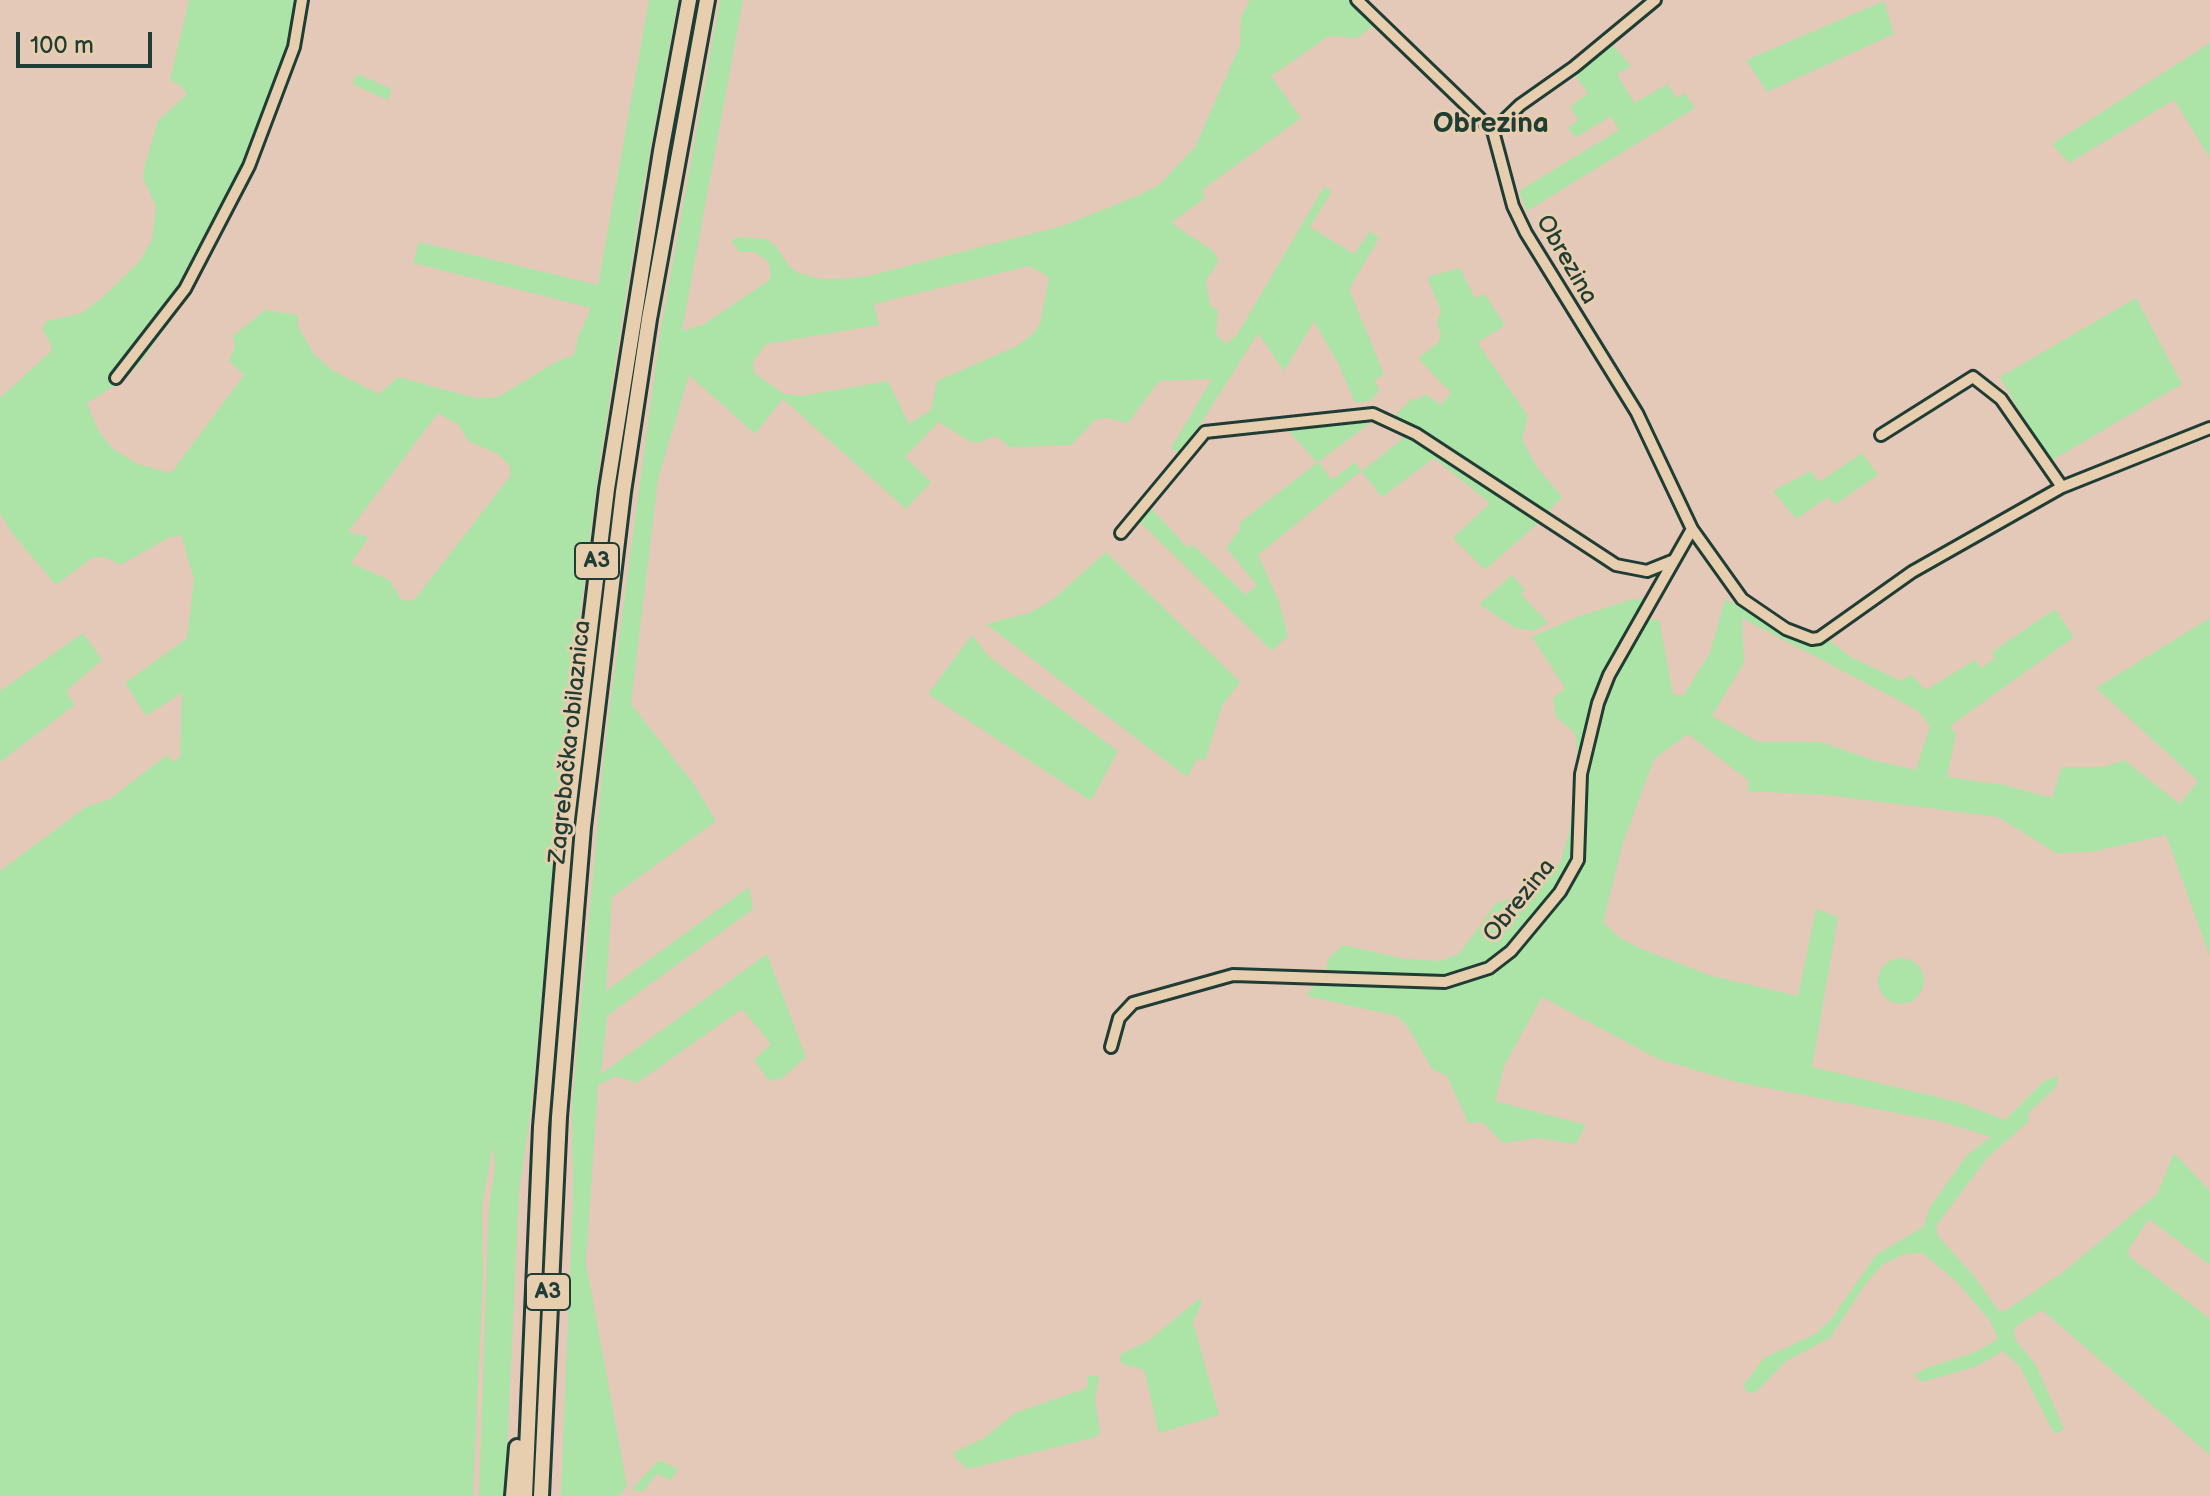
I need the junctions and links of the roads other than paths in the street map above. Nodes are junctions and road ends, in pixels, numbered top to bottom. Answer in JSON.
{"nodes":[{"id":1,"x":302,"y":0,"type":"edge"},
{"id":2,"x":689,"y":0,"type":"edge"},
{"id":3,"x":707,"y":0,"type":"edge"},
{"id":4,"x":1357,"y":0,"type":"edge"},
{"id":5,"x":1655,"y":0,"type":"edge"},
{"id":6,"x":1493,"y":131,"type":"junction"},
{"id":7,"x":116,"y":378,"type":"dead end"},
{"id":8,"x":2209,"y":428,"type":"edge"},
{"id":9,"x":1881,"y":435,"type":"dead end"},
{"id":10,"x":2062,"y":487,"type":"junction"},
{"id":11,"x":1692,"y":529,"type":"junction"},
{"id":12,"x":1121,"y":533,"type":"dead end"},
{"id":13,"x":1673,"y":560,"type":"junction"},
{"id":14,"x":1111,"y":1047,"type":"dead end"},
{"id":15,"x":526,"y":1434,"type":"junction"},
{"id":16,"x":541,"y":1468,"type":"junction"},
{"id":17,"x":513,"y":1496,"type":"edge"},
{"id":18,"x":525,"y":1496,"type":"edge"},
{"id":19,"x":541,"y":1496,"type":"edge"},
{"id":20,"x":549,"y":1496,"type":"edge"}],
"edges":[{"from":1,"to":7,"type":"street"},
{"from":2,"to":15,"type":"highway","name":"Zagrebačka obilaznica","number":"A3"},
{"from":3,"to":16,"type":"highway","name":"Zagrebačka obilaznica","number":"A3"},
{"from":4,"to":6,"type":"street"},
{"from":5,"to":6,"type":"street"},
{"from":6,"to":11,"type":"street","name":"Obrezina"},
{"from":8,"to":10,"type":"street","name":"Obrezina"},
{"from":9,"to":10,"type":"street"},
{"from":10,"to":11,"type":"street","name":"Obrezina"},
{"from":11,"to":13,"type":"street","name":"Obrezina"},
{"from":12,"to":13,"type":"street"},
{"from":13,"to":14,"type":"street","name":"Obrezina"},
{"from":15,"to":17,"type":"highway"},
{"from":15,"to":18,"type":"highway","name":"Zagrebačka obilaznica","number":"A3"},
{"from":16,"to":19,"type":"highway","name":"Zagrebačka obilaznica","number":"A3"},
{"from":16,"to":20,"type":"highway"}]}
